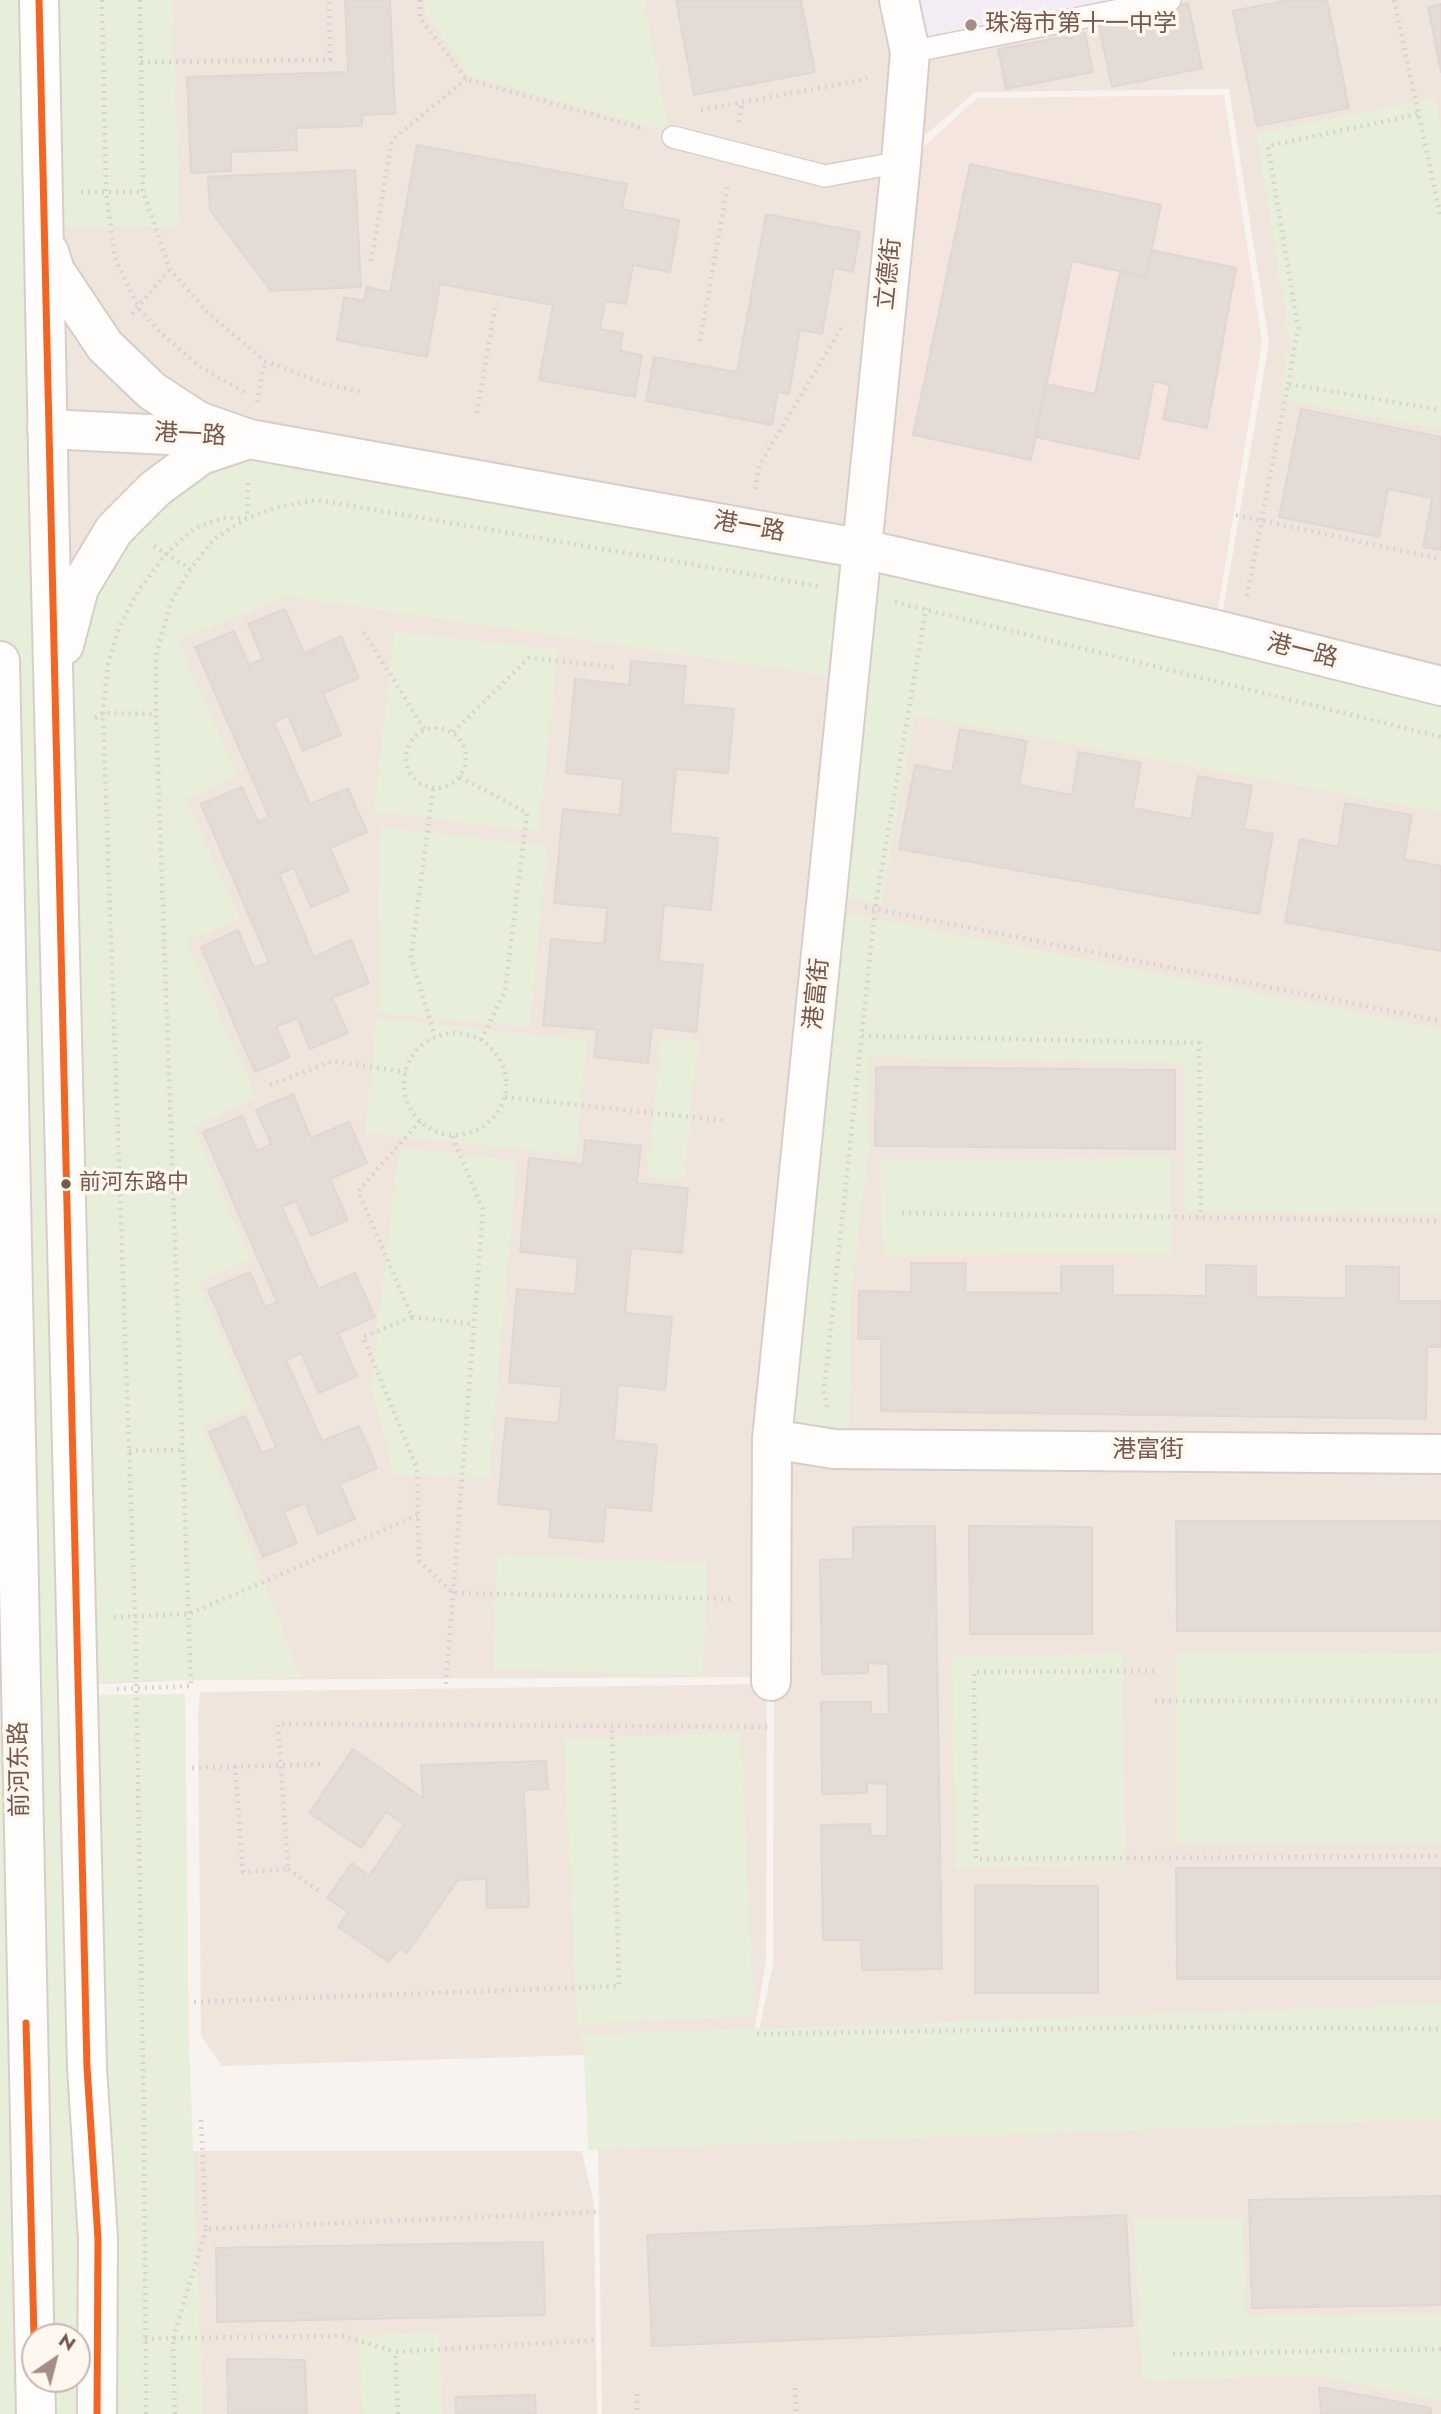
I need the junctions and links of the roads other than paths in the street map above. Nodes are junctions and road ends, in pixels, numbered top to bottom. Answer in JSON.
{"nodes":[{"id":1,"x":40,"y":0,"type":"edge"},
{"id":2,"x":899,"y":0,"type":"edge"},
{"id":3,"x":1170,"y":0,"type":"edge"},
{"id":4,"x":910,"y":52,"type":"junction"},
{"id":5,"x":673,"y":137,"type":"road end"},
{"id":6,"x":901,"y":162,"type":"junction"},
{"id":7,"x":44,"y":233,"type":"junction"},
{"id":8,"x":47,"y":429,"type":"junction"},
{"id":9,"x":249,"y":439,"type":"junction"},
{"id":10,"x":863,"y":549,"type":"junction"},
{"id":11,"x":0,"y":661,"type":"edge"},
{"id":12,"x":1441,"y":686,"type":"edge"},
{"id":13,"x":55,"y":742,"type":"junction"},
{"id":14,"x":772,"y":1439,"type":"junction"},
{"id":15,"x":1441,"y":1454,"type":"edge"},
{"id":16,"x":771,"y":1681,"type":"dead end"},
{"id":17,"x":36,"y":2414,"type":"edge"},
{"id":18,"x":97,"y":2414,"type":"edge"}],
"edges":[{"from":1,"to":7,"type":"main road"},
{"from":2,"to":4,"type":"main road","name":"立德街"},
{"from":3,"to":4,"type":"lane"},
{"from":4,"to":6,"type":"main road","name":"立德街"},
{"from":5,"to":6,"type":"lane"},
{"from":6,"to":10,"type":"main road","name":"立德街"},
{"from":7,"to":8,"type":"main road"},
{"from":7,"to":9,"type":"main road"},
{"from":8,"to":9,"type":"main road","name":"港一路"},
{"from":8,"to":13,"type":"main road"},
{"from":9,"to":10,"type":"main road","name":"港一路"},
{"from":9,"to":13,"type":"main road"},
{"from":10,"to":12,"type":"main road","name":"港一路"},
{"from":10,"to":14,"type":"main road","name":"港富街"},
{"from":11,"to":17,"type":"main road","name":"前河东路"},
{"from":13,"to":18,"type":"main road"},
{"from":14,"to":15,"type":"main road","name":"港富街"},
{"from":14,"to":16,"type":"main road","name":"港富街"}]}
